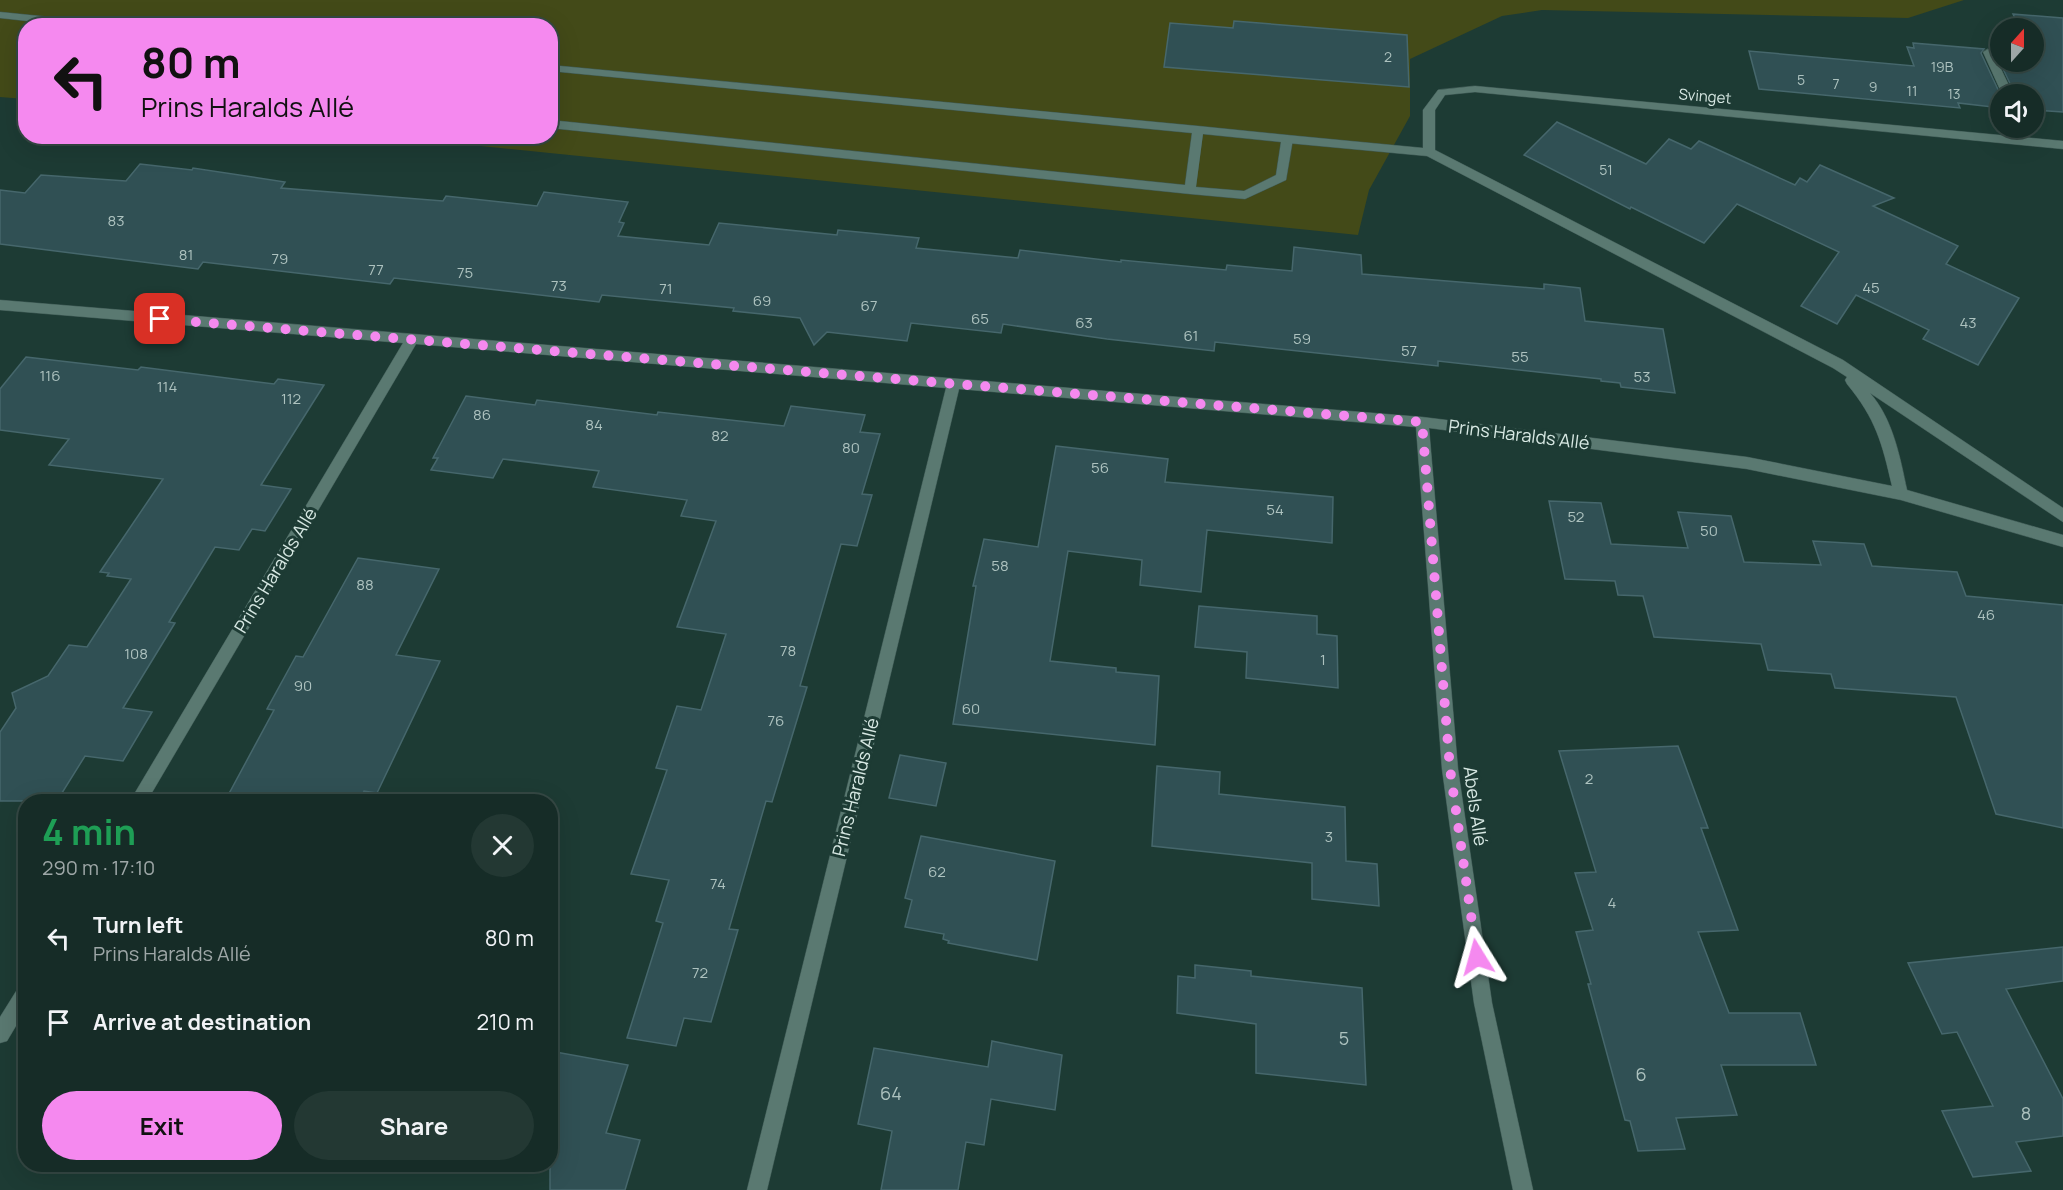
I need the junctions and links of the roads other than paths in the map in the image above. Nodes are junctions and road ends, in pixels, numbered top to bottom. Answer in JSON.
{"nodes":[{"id":1,"x":0,"y":15,"type":"edge"},
{"id":2,"x":34,"y":18,"type":"edge"},
{"id":3,"x":1988,"y":52,"type":"dead end"},
{"id":4,"x":558,"y":69,"type":"edge"},
{"id":5,"x":2003,"y":84,"type":"edge"},
{"id":6,"x":558,"y":125,"type":"edge"},
{"id":7,"x":1198,"y":130,"type":"junction"},
{"id":8,"x":2027,"y":138,"type":"edge"},
{"id":9,"x":1287,"y":139,"type":"junction"},
{"id":10,"x":2029,"y":142,"type":"junction"},
{"id":11,"x":2063,"y":145,"type":"edge"},
{"id":12,"x":1429,"y":152,"type":"junction"},
{"id":13,"x":1190,"y":190,"type":"junction"},
{"id":14,"x":0,"y":306,"type":"edge"},
{"id":15,"x":412,"y":339,"type":"junction"},
{"id":16,"x":1838,"y":364,"type":"junction"},
{"id":17,"x":954,"y":384,"type":"junction"},
{"id":18,"x":1422,"y":422,"type":"junction"},
{"id":19,"x":1901,"y":494,"type":"junction"},
{"id":20,"x":2063,"y":516,"type":"edge"},
{"id":21,"x":2063,"y":541,"type":"edge"},
{"id":22,"x":142,"y":794,"type":"edge"},
{"id":23,"x":18,"y":1004,"type":"edge"},
{"id":24,"x":0,"y":1034,"type":"edge"},
{"id":25,"x":757,"y":1190,"type":"edge"},
{"id":26,"x":1522,"y":1190,"type":"edge"}],
"edges":[{"from":1,"to":2,"type":"street"},
{"from":3,"to":5,"type":"street"},
{"from":4,"to":7,"type":"street"},
{"from":6,"to":13,"type":"street"},
{"from":7,"to":9,"type":"street"},
{"from":7,"to":13,"type":"street"},
{"from":8,"to":10,"type":"street"},
{"from":9,"to":12,"type":"street"},
{"from":9,"to":13,"type":"street"},
{"from":10,"to":11,"type":"street","name":"Svinget"},
{"from":10,"to":12,"type":"street","name":"Svinget"},
{"from":12,"to":16,"type":"street"},
{"from":14,"to":15,"type":"street","name":"Prins Haralds Allé"},
{"from":15,"to":17,"type":"street","name":"Prins Haralds Allé"},
{"from":15,"to":22,"type":"street","name":"Prins Haralds Allé"},
{"from":16,"to":19,"type":"street"},
{"from":16,"to":20,"type":"street"},
{"from":17,"to":18,"type":"street","name":"Prins Haralds Allé"},
{"from":17,"to":25,"type":"street","name":"Prins Haralds Allé"},
{"from":18,"to":19,"type":"street","name":"Prins Haralds Allé"},
{"from":18,"to":26,"type":"street","name":"Abels Allé"},
{"from":19,"to":21,"type":"street","name":"Prins Haralds Allé"},
{"from":23,"to":24,"type":"street"}]}
